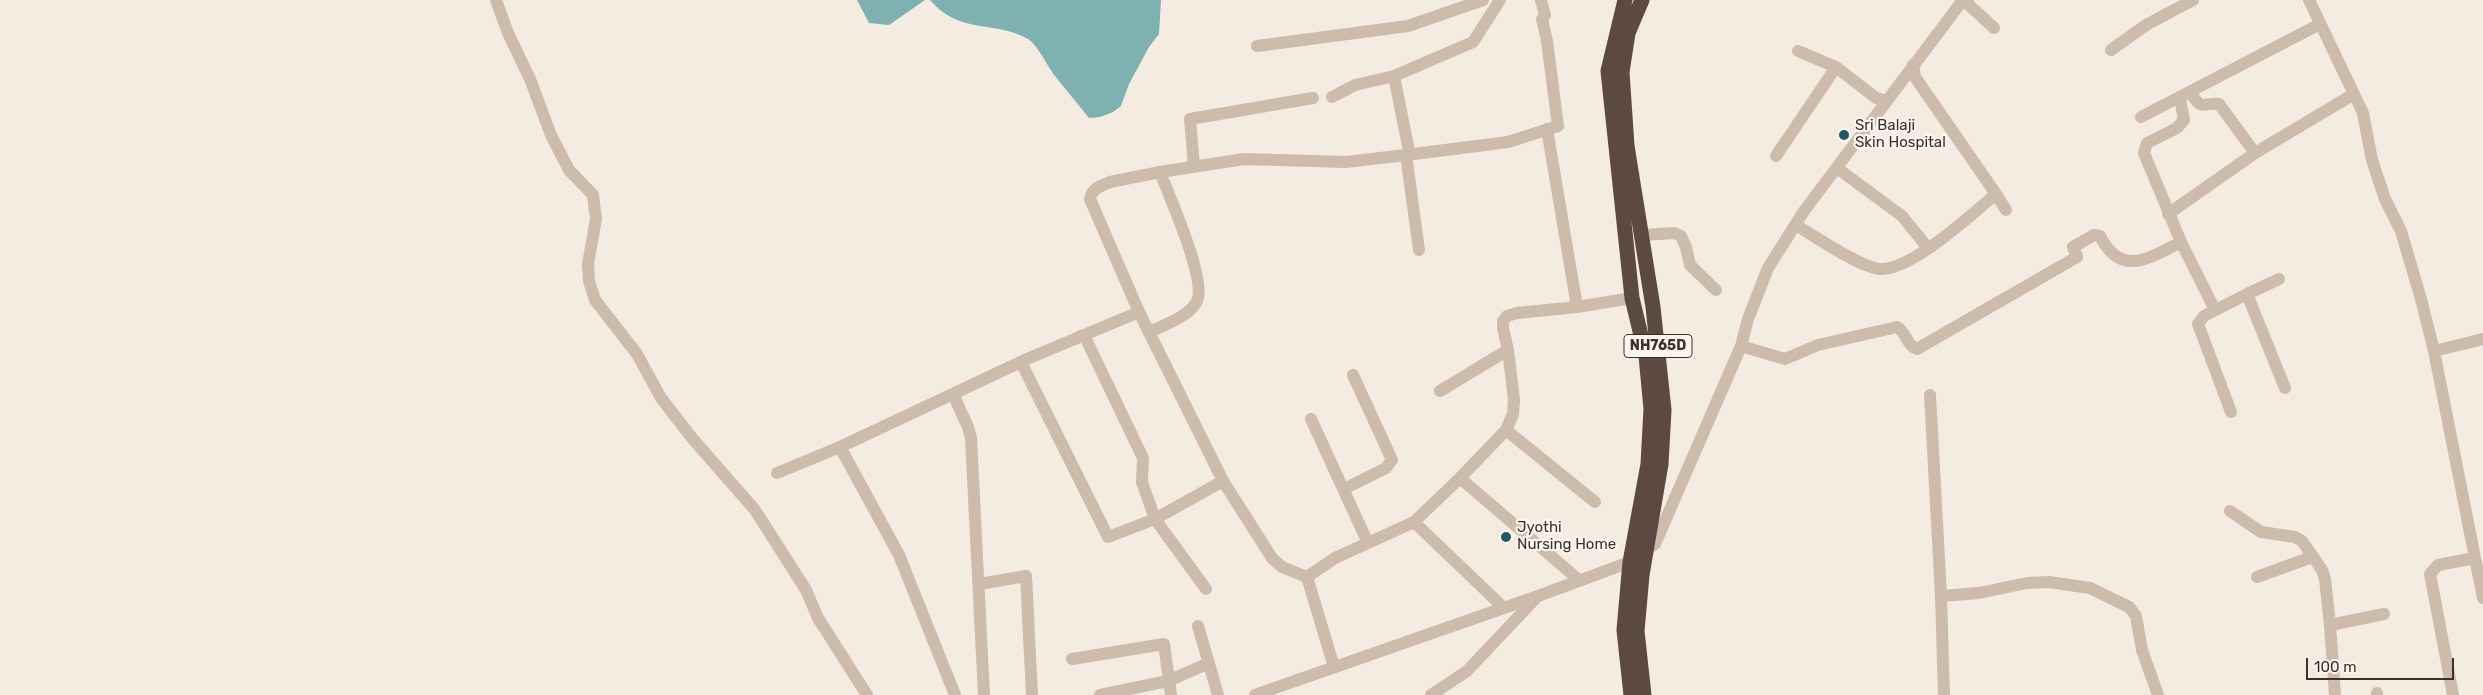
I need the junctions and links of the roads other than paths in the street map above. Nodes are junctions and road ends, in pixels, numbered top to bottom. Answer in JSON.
{"nodes":[{"id":1,"x":496,"y":0,"type":"edge"},
{"id":2,"x":1483,"y":0,"type":"edge"},
{"id":3,"x":1500,"y":0,"type":"edge"},
{"id":4,"x":1542,"y":0,"type":"edge"},
{"id":5,"x":1625,"y":0,"type":"edge"},
{"id":6,"x":1642,"y":0,"type":"edge"},
{"id":7,"x":1963,"y":0,"type":"edge"},
{"id":8,"x":1968,"y":0,"type":"edge"},
{"id":9,"x":2193,"y":0,"type":"edge"},
{"id":10,"x":2309,"y":0,"type":"edge"},
{"id":11,"x":2320,"y":24,"type":"junction"},
{"id":12,"x":1994,"y":28,"type":"dead end"},
{"id":13,"x":1257,"y":46,"type":"dead end"},
{"id":14,"x":2111,"y":50,"type":"dead end"},
{"id":15,"x":1798,"y":51,"type":"dead end"},
{"id":16,"x":1913,"y":64,"type":"junction"},
{"id":17,"x":1836,"y":67,"type":"junction"},
{"id":18,"x":1394,"y":76,"type":"junction"},
{"id":19,"x":2354,"y":94,"type":"junction"},
{"id":20,"x":2186,"y":96,"type":"junction"},
{"id":21,"x":1332,"y":97,"type":"dead end"},
{"id":22,"x":1313,"y":98,"type":"dead end"},
{"id":23,"x":1886,"y":101,"type":"junction"},
{"id":24,"x":2141,"y":117,"type":"dead end"},
{"id":25,"x":1547,"y":129,"type":"junction"},
{"id":26,"x":2255,"y":153,"type":"junction"},
{"id":27,"x":1406,"y":155,"type":"junction"},
{"id":28,"x":1776,"y":156,"type":"dead end"},
{"id":29,"x":1194,"y":166,"type":"junction"},
{"id":30,"x":1837,"y":168,"type":"junction"},
{"id":31,"x":1160,"y":172,"type":"junction"},
{"id":32,"x":1996,"y":194,"type":"junction"},
{"id":33,"x":2006,"y":210,"type":"dead end"},
{"id":34,"x":2168,"y":214,"type":"junction"},
{"id":35,"x":1796,"y":225,"type":"junction"},
{"id":36,"x":1642,"y":235,"type":"junction"},
{"id":37,"x":2181,"y":242,"type":"junction"},
{"id":38,"x":1928,"y":248,"type":"junction"},
{"id":39,"x":1419,"y":250,"type":"dead end"},
{"id":40,"x":2280,"y":279,"type":"dead end"},
{"id":41,"x":1716,"y":290,"type":"dead end"},
{"id":42,"x":2247,"y":294,"type":"junction"},
{"id":43,"x":1632,"y":298,"type":"junction"},
{"id":44,"x":1577,"y":308,"type":"junction"},
{"id":45,"x":2215,"y":310,"type":"junction"},
{"id":46,"x":1139,"y":312,"type":"junction"},
{"id":47,"x":1149,"y":332,"type":"junction"},
{"id":48,"x":1080,"y":336,"type":"junction"},
{"id":49,"x":2483,"y":339,"type":"edge"},
{"id":50,"x":1741,"y":346,"type":"junction"},
{"id":51,"x":1508,"y":350,"type":"junction"},
{"id":52,"x":2434,"y":351,"type":"junction"},
{"id":53,"x":1021,"y":362,"type":"junction"},
{"id":54,"x":1353,"y":375,"type":"dead end"},
{"id":55,"x":2285,"y":388,"type":"dead end"},
{"id":56,"x":1440,"y":391,"type":"dead end"},
{"id":57,"x":953,"y":394,"type":"junction"},
{"id":58,"x":1930,"y":395,"type":"dead end"},
{"id":59,"x":2231,"y":412,"type":"dead end"},
{"id":60,"x":1311,"y":419,"type":"dead end"},
{"id":61,"x":1506,"y":430,"type":"junction"},
{"id":62,"x":840,"y":447,"type":"junction"},
{"id":63,"x":777,"y":473,"type":"dead end"},
{"id":64,"x":1460,"y":478,"type":"junction"},
{"id":65,"x":1223,"y":481,"type":"junction"},
{"id":66,"x":1344,"y":489,"type":"junction"},
{"id":67,"x":1595,"y":502,"type":"dead end"},
{"id":68,"x":2230,"y":511,"type":"dead end"},
{"id":69,"x":1155,"y":519,"type":"junction"},
{"id":70,"x":1414,"y":522,"type":"junction"},
{"id":71,"x":1368,"y":543,"type":"junction"},
{"id":72,"x":1646,"y":552,"type":"junction"},
{"id":73,"x":2312,"y":557,"type":"junction"},
{"id":74,"x":2475,"y":558,"type":"junction"},
{"id":75,"x":1630,"y":562,"type":"junction"},
{"id":76,"x":1307,"y":577,"type":"junction"},
{"id":77,"x":2256,"y":577,"type":"dead end"},
{"id":78,"x":1579,"y":580,"type":"junction"},
{"id":79,"x":979,"y":584,"type":"junction"},
{"id":80,"x":1206,"y":589,"type":"dead end"},
{"id":81,"x":1538,"y":596,"type":"junction"},
{"id":82,"x":1941,"y":596,"type":"junction"},
{"id":83,"x":2483,"y":598,"type":"edge"},
{"id":84,"x":1504,"y":608,"type":"junction"},
{"id":85,"x":2384,"y":614,"type":"dead end"},
{"id":86,"x":2330,"y":625,"type":"junction"},
{"id":87,"x":1198,"y":626,"type":"dead end"},
{"id":88,"x":1072,"y":659,"type":"dead end"},
{"id":89,"x":1208,"y":663,"type":"junction"},
{"id":90,"x":1334,"y":667,"type":"junction"},
{"id":91,"x":1168,"y":681,"type":"junction"},
{"id":92,"x":866,"y":695,"type":"edge"},
{"id":93,"x":955,"y":695,"type":"edge"},
{"id":94,"x":984,"y":695,"type":"edge"},
{"id":95,"x":1032,"y":695,"type":"edge"},
{"id":96,"x":1100,"y":695,"type":"edge"},
{"id":97,"x":1171,"y":695,"type":"edge"},
{"id":98,"x":1218,"y":695,"type":"edge"},
{"id":99,"x":1255,"y":695,"type":"edge"},
{"id":100,"x":1431,"y":695,"type":"edge"},
{"id":101,"x":1631,"y":695,"type":"edge"},
{"id":102,"x":1644,"y":695,"type":"edge"},
{"id":103,"x":1944,"y":695,"type":"edge"},
{"id":104,"x":2158,"y":695,"type":"edge"},
{"id":105,"x":2335,"y":695,"type":"edge"},
{"id":106,"x":2453,"y":695,"type":"edge"}],
"edges":[{"from":1,"to":92,"type":"street"},
{"from":2,"to":13,"type":"street"},
{"from":3,"to":18,"type":"street"},
{"from":4,"to":25,"type":"street"},
{"from":5,"to":43,"type":"highway","number":"NH765D"},
{"from":6,"to":36,"type":"highway","number":"NH765D"},
{"from":7,"to":16,"type":"street"},
{"from":8,"to":12,"type":"street"},
{"from":9,"to":14,"type":"street"},
{"from":10,"to":11,"type":"street"},
{"from":11,"to":19,"type":"street"},
{"from":11,"to":20,"type":"street"},
{"from":15,"to":17,"type":"street"},
{"from":16,"to":23,"type":"street"},
{"from":16,"to":32,"type":"street"},
{"from":17,"to":23,"type":"street"},
{"from":17,"to":28,"type":"street"},
{"from":18,"to":21,"type":"street"},
{"from":18,"to":27,"type":"street"},
{"from":19,"to":26,"type":"street"},
{"from":19,"to":52,"type":"street"},
{"from":20,"to":24,"type":"street"},
{"from":20,"to":26,"type":"street"},
{"from":20,"to":34,"type":"street"},
{"from":22,"to":29,"type":"street"},
{"from":23,"to":30,"type":"street"},
{"from":25,"to":27,"type":"street"},
{"from":25,"to":44,"type":"street"},
{"from":26,"to":34,"type":"street"},
{"from":27,"to":29,"type":"street"},
{"from":27,"to":39,"type":"street"},
{"from":29,"to":31,"type":"street"},
{"from":30,"to":35,"type":"street"},
{"from":30,"to":38,"type":"street"},
{"from":31,"to":46,"type":"street"},
{"from":31,"to":47,"type":"street"},
{"from":32,"to":33,"type":"street"},
{"from":32,"to":38,"type":"street"},
{"from":34,"to":37,"type":"street"},
{"from":35,"to":38,"type":"street"},
{"from":35,"to":50,"type":"street"},
{"from":36,"to":41,"type":"street"},
{"from":36,"to":72,"type":"highway","number":"NH765D"},
{"from":37,"to":45,"type":"street"},
{"from":37,"to":50,"type":"street"},
{"from":40,"to":42,"type":"street"},
{"from":42,"to":45,"type":"street"},
{"from":42,"to":55,"type":"street"},
{"from":43,"to":44,"type":"street"},
{"from":43,"to":75,"type":"highway","number":"NH765D"},
{"from":44,"to":51,"type":"street"},
{"from":45,"to":59,"type":"street"},
{"from":46,"to":47,"type":"street"},
{"from":46,"to":48,"type":"street"},
{"from":47,"to":65,"type":"street"},
{"from":48,"to":53,"type":"street"},
{"from":48,"to":69,"type":"street"},
{"from":49,"to":52,"type":"street"},
{"from":50,"to":72,"type":"street"},
{"from":51,"to":56,"type":"street"},
{"from":51,"to":61,"type":"street"},
{"from":52,"to":74,"type":"street"},
{"from":53,"to":57,"type":"street"},
{"from":53,"to":69,"type":"street"},
{"from":54,"to":66,"type":"street"},
{"from":57,"to":62,"type":"street"},
{"from":57,"to":79,"type":"street"},
{"from":58,"to":82,"type":"street"},
{"from":60,"to":66,"type":"street"},
{"from":61,"to":64,"type":"street"},
{"from":61,"to":67,"type":"street"},
{"from":62,"to":63,"type":"street"},
{"from":62,"to":93,"type":"street"},
{"from":64,"to":70,"type":"street"},
{"from":64,"to":78,"type":"street"},
{"from":65,"to":69,"type":"street"},
{"from":65,"to":76,"type":"street"},
{"from":66,"to":71,"type":"street"},
{"from":68,"to":73,"type":"street"},
{"from":69,"to":80,"type":"street"},
{"from":70,"to":71,"type":"street"},
{"from":70,"to":84,"type":"street"},
{"from":71,"to":76,"type":"street"},
{"from":72,"to":75,"type":"street"},
{"from":72,"to":102,"type":"highway","number":"NH765D"},
{"from":73,"to":77,"type":"street"},
{"from":73,"to":86,"type":"street"},
{"from":74,"to":83,"type":"street"},
{"from":74,"to":106,"type":"street"},
{"from":75,"to":78,"type":"street"},
{"from":75,"to":101,"type":"highway","number":"NH765D"},
{"from":76,"to":90,"type":"street"},
{"from":78,"to":81,"type":"street"},
{"from":79,"to":94,"type":"street"},
{"from":79,"to":95,"type":"street"},
{"from":81,"to":84,"type":"street"},
{"from":81,"to":100,"type":"street"},
{"from":82,"to":103,"type":"street"},
{"from":82,"to":104,"type":"street"},
{"from":84,"to":90,"type":"street"},
{"from":85,"to":86,"type":"street"},
{"from":86,"to":105,"type":"street"},
{"from":87,"to":89,"type":"street"},
{"from":88,"to":91,"type":"street"},
{"from":89,"to":91,"type":"street"},
{"from":89,"to":98,"type":"street"},
{"from":90,"to":99,"type":"street"},
{"from":91,"to":96,"type":"street"},
{"from":91,"to":97,"type":"street"}]}
